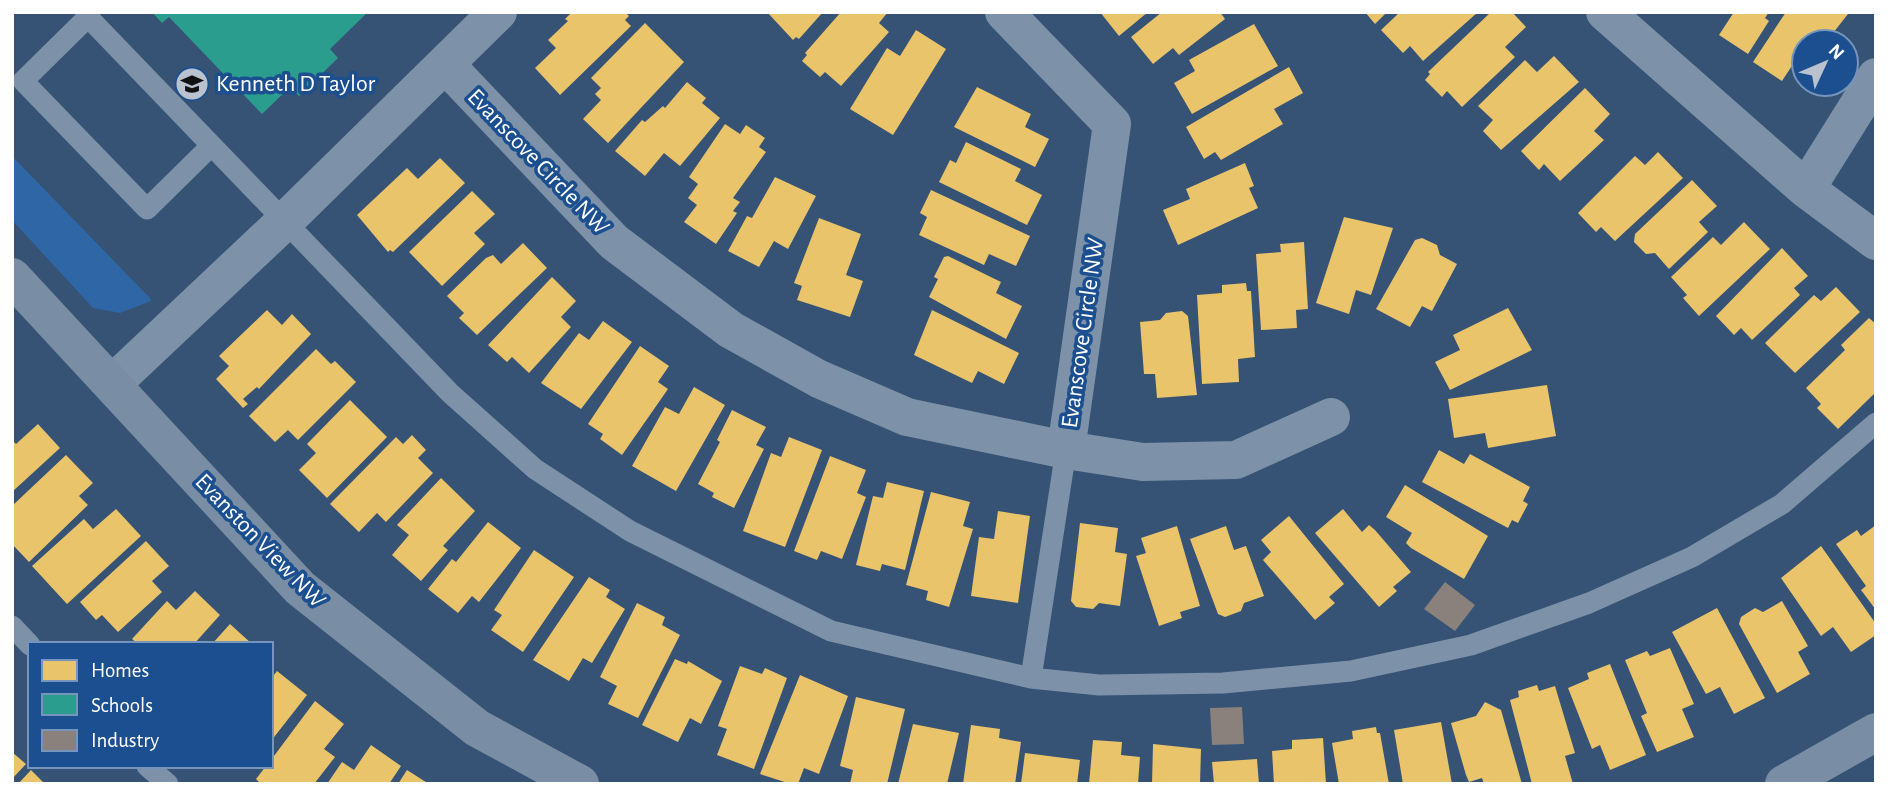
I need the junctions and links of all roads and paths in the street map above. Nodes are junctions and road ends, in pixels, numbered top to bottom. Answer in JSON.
{"nodes":[{"id":1,"x":498,"y":12,"type":"edge"},
{"id":2,"x":1004,"y":12,"type":"edge"},
{"id":3,"x":1605,"y":12,"type":"edge"},
{"id":4,"x":445,"y":64,"type":"junction"},
{"id":5,"x":1876,"y":77,"type":"edge"},
{"id":6,"x":211,"y":146,"type":"junction"},
{"id":7,"x":1806,"y":189,"type":"junction"},
{"id":8,"x":284,"y":222,"type":"junction"},
{"id":9,"x":1876,"y":241,"type":"edge"},
{"id":10,"x":12,"y":277,"type":"edge"},
{"id":11,"x":112,"y":384,"type":"junction"},
{"id":12,"x":1331,"y":417,"type":"dead end"},
{"id":13,"x":1876,"y":423,"type":"edge"},
{"id":14,"x":1066,"y":450,"type":"junction"},
{"id":15,"x":12,"y":626,"type":"edge"},
{"id":16,"x":28,"y":643,"type":"edge"},
{"id":17,"x":1031,"y":678,"type":"junction"},
{"id":18,"x":1876,"y":732,"type":"edge"},
{"id":19,"x":148,"y":768,"type":"edge"},
{"id":20,"x":168,"y":784,"type":"edge"},
{"id":21,"x":580,"y":784,"type":"edge"},
{"id":22,"x":1784,"y":784,"type":"edge"}],
"edges":[{"from":1,"to":4,"type":"street"},
{"from":2,"to":14,"type":"street","name":"Evanscove Circle NW"},
{"from":3,"to":7,"type":"street"},
{"from":4,"to":8,"type":"street"},
{"from":4,"to":14,"type":"street","name":"Evanscove Circle NW"},
{"from":5,"to":7,"type":"street"},
{"from":6,"to":6,"type":"lane"},
{"from":6,"to":8,"type":"lane"},
{"from":7,"to":9,"type":"street"},
{"from":8,"to":11,"type":"street"},
{"from":8,"to":17,"type":"lane"},
{"from":10,"to":11,"type":"street","name":"Evanston View NW"},
{"from":11,"to":21,"type":"street","name":"Evanston View NW"},
{"from":12,"to":14,"type":"street"},
{"from":13,"to":17,"type":"lane"},
{"from":14,"to":17,"type":"lane"},
{"from":15,"to":16,"type":"lane"},
{"from":18,"to":22,"type":"street"},
{"from":19,"to":20,"type":"lane"}]}
